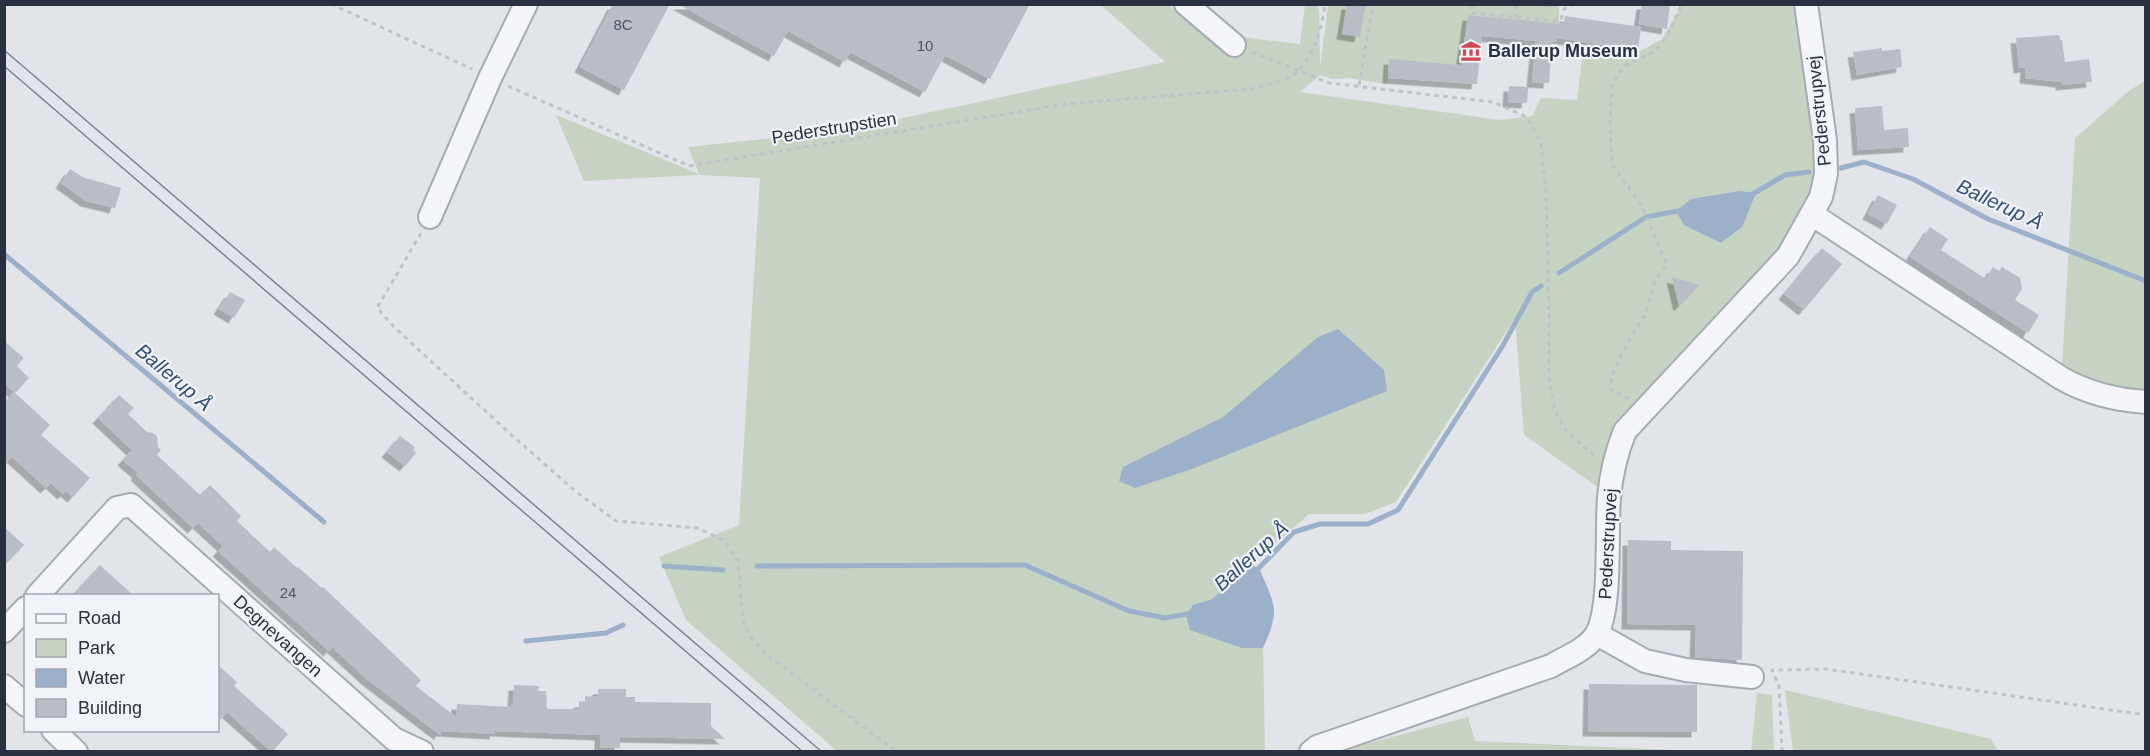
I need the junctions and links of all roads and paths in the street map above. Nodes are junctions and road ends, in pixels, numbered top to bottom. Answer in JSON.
{"nodes":[{"id":1,"x":331,"y":4,"type":"edge"},
{"id":2,"x":526,"y":4,"type":"edge"},
{"id":3,"x":1186,"y":4,"type":"edge"},
{"id":4,"x":1325,"y":4,"type":"edge"},
{"id":5,"x":1373,"y":4,"type":"edge"},
{"id":6,"x":1473,"y":4,"type":"edge"},
{"id":7,"x":1516,"y":4,"type":"edge"},
{"id":8,"x":1529,"y":4,"type":"edge"},
{"id":9,"x":1574,"y":4,"type":"edge"},
{"id":10,"x":1682,"y":4,"type":"edge"},
{"id":11,"x":1806,"y":4,"type":"edge"},
{"id":12,"x":1554,"y":6,"type":"dead end"},
{"id":13,"x":1515,"y":18,"type":"junction"},
{"id":14,"x":1234,"y":45,"type":"joint"},
{"id":15,"x":1298,"y":71,"type":"junction"},
{"id":16,"x":490,"y":78,"type":"junction"},
{"id":17,"x":1359,"y":85,"type":"junction"},
{"id":18,"x":1813,"y":215,"type":"junction"},
{"id":19,"x":430,"y":217,"type":"joint"},
{"id":20,"x":2145,"y":402,"type":"edge"},
{"id":21,"x":1647,"y":408,"type":"junction"},
{"id":22,"x":1612,"y":470,"type":"junction"},
{"id":23,"x":39,"y":594,"type":"edge"},
{"id":24,"x":24,"y":610,"type":"edge"},
{"id":25,"x":4,"y":631,"type":"edge"},
{"id":26,"x":1597,"y":634,"type":"junction"},
{"id":27,"x":1752,"y":677,"type":"dead end"},
{"id":28,"x":4,"y":686,"type":"edge"},
{"id":29,"x":24,"y":703,"type":"edge"},
{"id":30,"x":2145,"y":715,"type":"edge"},
{"id":31,"x":55,"y":732,"type":"edge"},
{"id":32,"x":76,"y":752,"type":"edge"},
{"id":33,"x":422,"y":752,"type":"edge"},
{"id":34,"x":897,"y":752,"type":"edge"},
{"id":35,"x":1311,"y":752,"type":"edge"},
{"id":36,"x":1782,"y":752,"type":"edge"}],
"edges":[{"from":1,"to":16,"type":"path","name":"Pederstrupstien"},
{"from":2,"to":16,"type":"street"},
{"from":3,"to":14,"type":"street"},
{"from":4,"to":15,"type":"path"},
{"from":5,"to":17,"type":"path"},
{"from":6,"to":13,"type":"path"},
{"from":7,"to":13,"type":"path"},
{"from":8,"to":12,"type":"path"},
{"from":9,"to":13,"type":"path"},
{"from":10,"to":21,"type":"path"},
{"from":11,"to":18,"type":"street","name":"Pederstrupvej"},
{"from":14,"to":15,"type":"path"},
{"from":15,"to":16,"type":"path","name":"Pederstrupstien"},
{"from":15,"to":17,"type":"path"},
{"from":16,"to":19,"type":"street"},
{"from":17,"to":22,"type":"path"},
{"from":18,"to":20,"type":"street"},
{"from":18,"to":21,"type":"street","name":"Pederstrupvej"},
{"from":19,"to":34,"type":"path"},
{"from":21,"to":22,"type":"street","name":"Pederstrupvej"},
{"from":22,"to":26,"type":"street","name":"Pederstrupvej"},
{"from":23,"to":33,"type":"street","name":"Degnevangen"},
{"from":24,"to":25,"type":"street"},
{"from":26,"to":27,"type":"street"},
{"from":26,"to":35,"type":"street"},
{"from":28,"to":29,"type":"street"},
{"from":30,"to":36,"type":"path"},
{"from":31,"to":32,"type":"street"}]}
